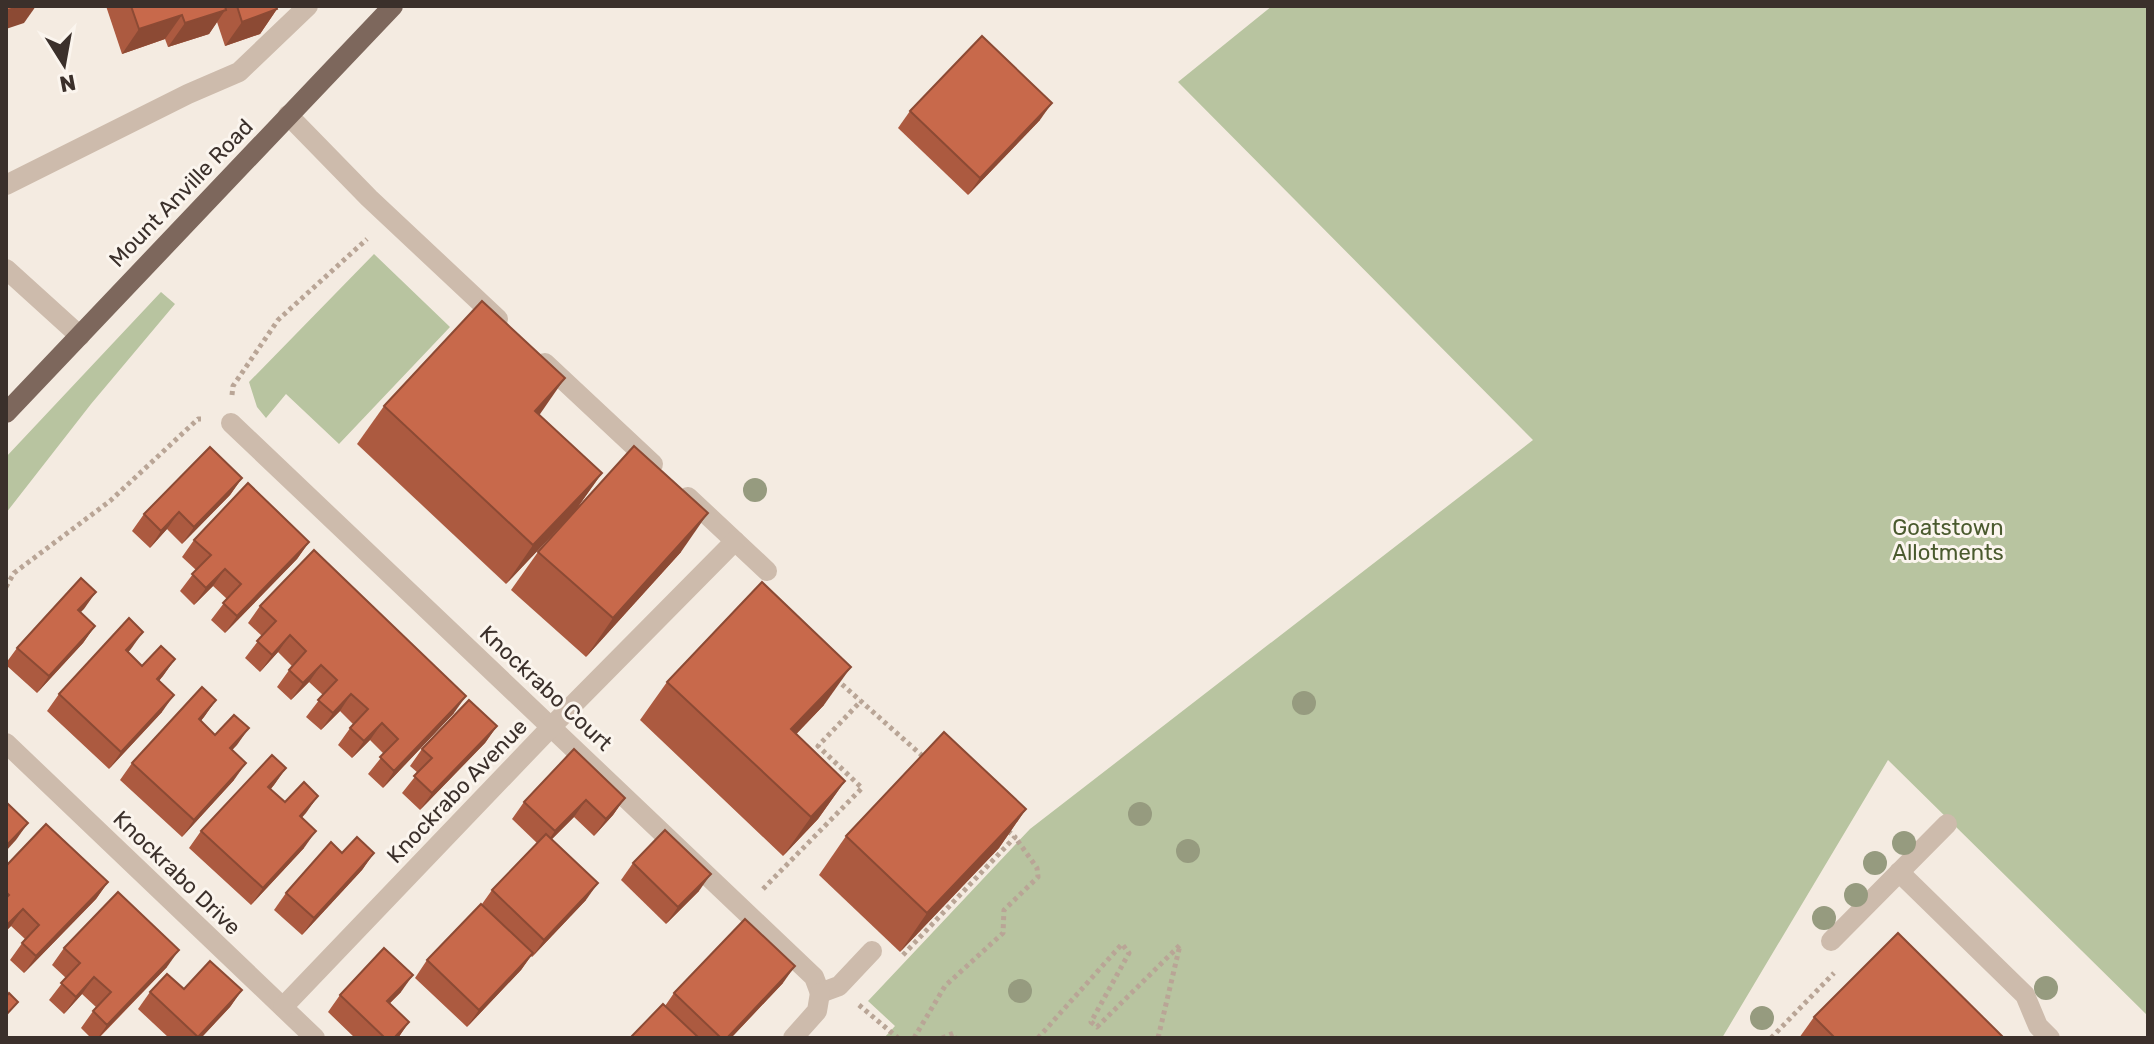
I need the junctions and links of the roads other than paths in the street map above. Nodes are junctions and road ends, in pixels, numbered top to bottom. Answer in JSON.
{"nodes":[{"id":1,"x":308,"y":6,"type":"edge"},
{"id":2,"x":393,"y":6,"type":"edge"},
{"id":3,"x":288,"y":115,"type":"junction"},
{"id":4,"x":6,"y":185,"type":"edge"},
{"id":5,"x":6,"y":269,"type":"edge"},
{"id":6,"x":80,"y":336,"type":"junction"},
{"id":7,"x":6,"y":413,"type":"edge"},
{"id":8,"x":231,"y":423,"type":"dead end"},
{"id":9,"x":735,"y":541,"type":"junction"},
{"id":10,"x":767,"y":571,"type":"dead end"},
{"id":11,"x":552,"y":726,"type":"junction"},
{"id":12,"x":6,"y":743,"type":"edge"},
{"id":13,"x":1947,"y":824,"type":"dead end"},
{"id":14,"x":1899,"y":872,"type":"junction"},
{"id":15,"x":1831,"y":941,"type":"dead end"},
{"id":16,"x":872,"y":951,"type":"dead end"},
{"id":17,"x":820,"y":993,"type":"junction"},
{"id":18,"x":283,"y":1007,"type":"junction"},
{"id":19,"x":315,"y":1038,"type":"edge"},
{"id":20,"x":793,"y":1038,"type":"edge"},
{"id":21,"x":2050,"y":1038,"type":"edge"}],
"edges":[{"from":1,"to":4,"type":"street"},
{"from":2,"to":3,"type":"main road","name":"Mount Anville Road"},
{"from":3,"to":6,"type":"main road","name":"Mount Anville Road"},
{"from":3,"to":9,"type":"street"},
{"from":5,"to":6,"type":"street"},
{"from":6,"to":7,"type":"main road","name":"Mount Anville Road"},
{"from":8,"to":11,"type":"street","name":"Knockrabo Court"},
{"from":9,"to":10,"type":"street"},
{"from":9,"to":11,"type":"street","name":"Knockrabo Avenue"},
{"from":11,"to":17,"type":"street","name":"Knockrabo Court"},
{"from":11,"to":18,"type":"street","name":"Knockrabo Avenue"},
{"from":12,"to":18,"type":"street","name":"Knockrabo Drive"},
{"from":13,"to":14,"type":"street"},
{"from":14,"to":15,"type":"street"},
{"from":14,"to":21,"type":"street"},
{"from":16,"to":17,"type":"street"},
{"from":17,"to":20,"type":"street"},
{"from":18,"to":19,"type":"street","name":"Knockrabo Drive"}]}
